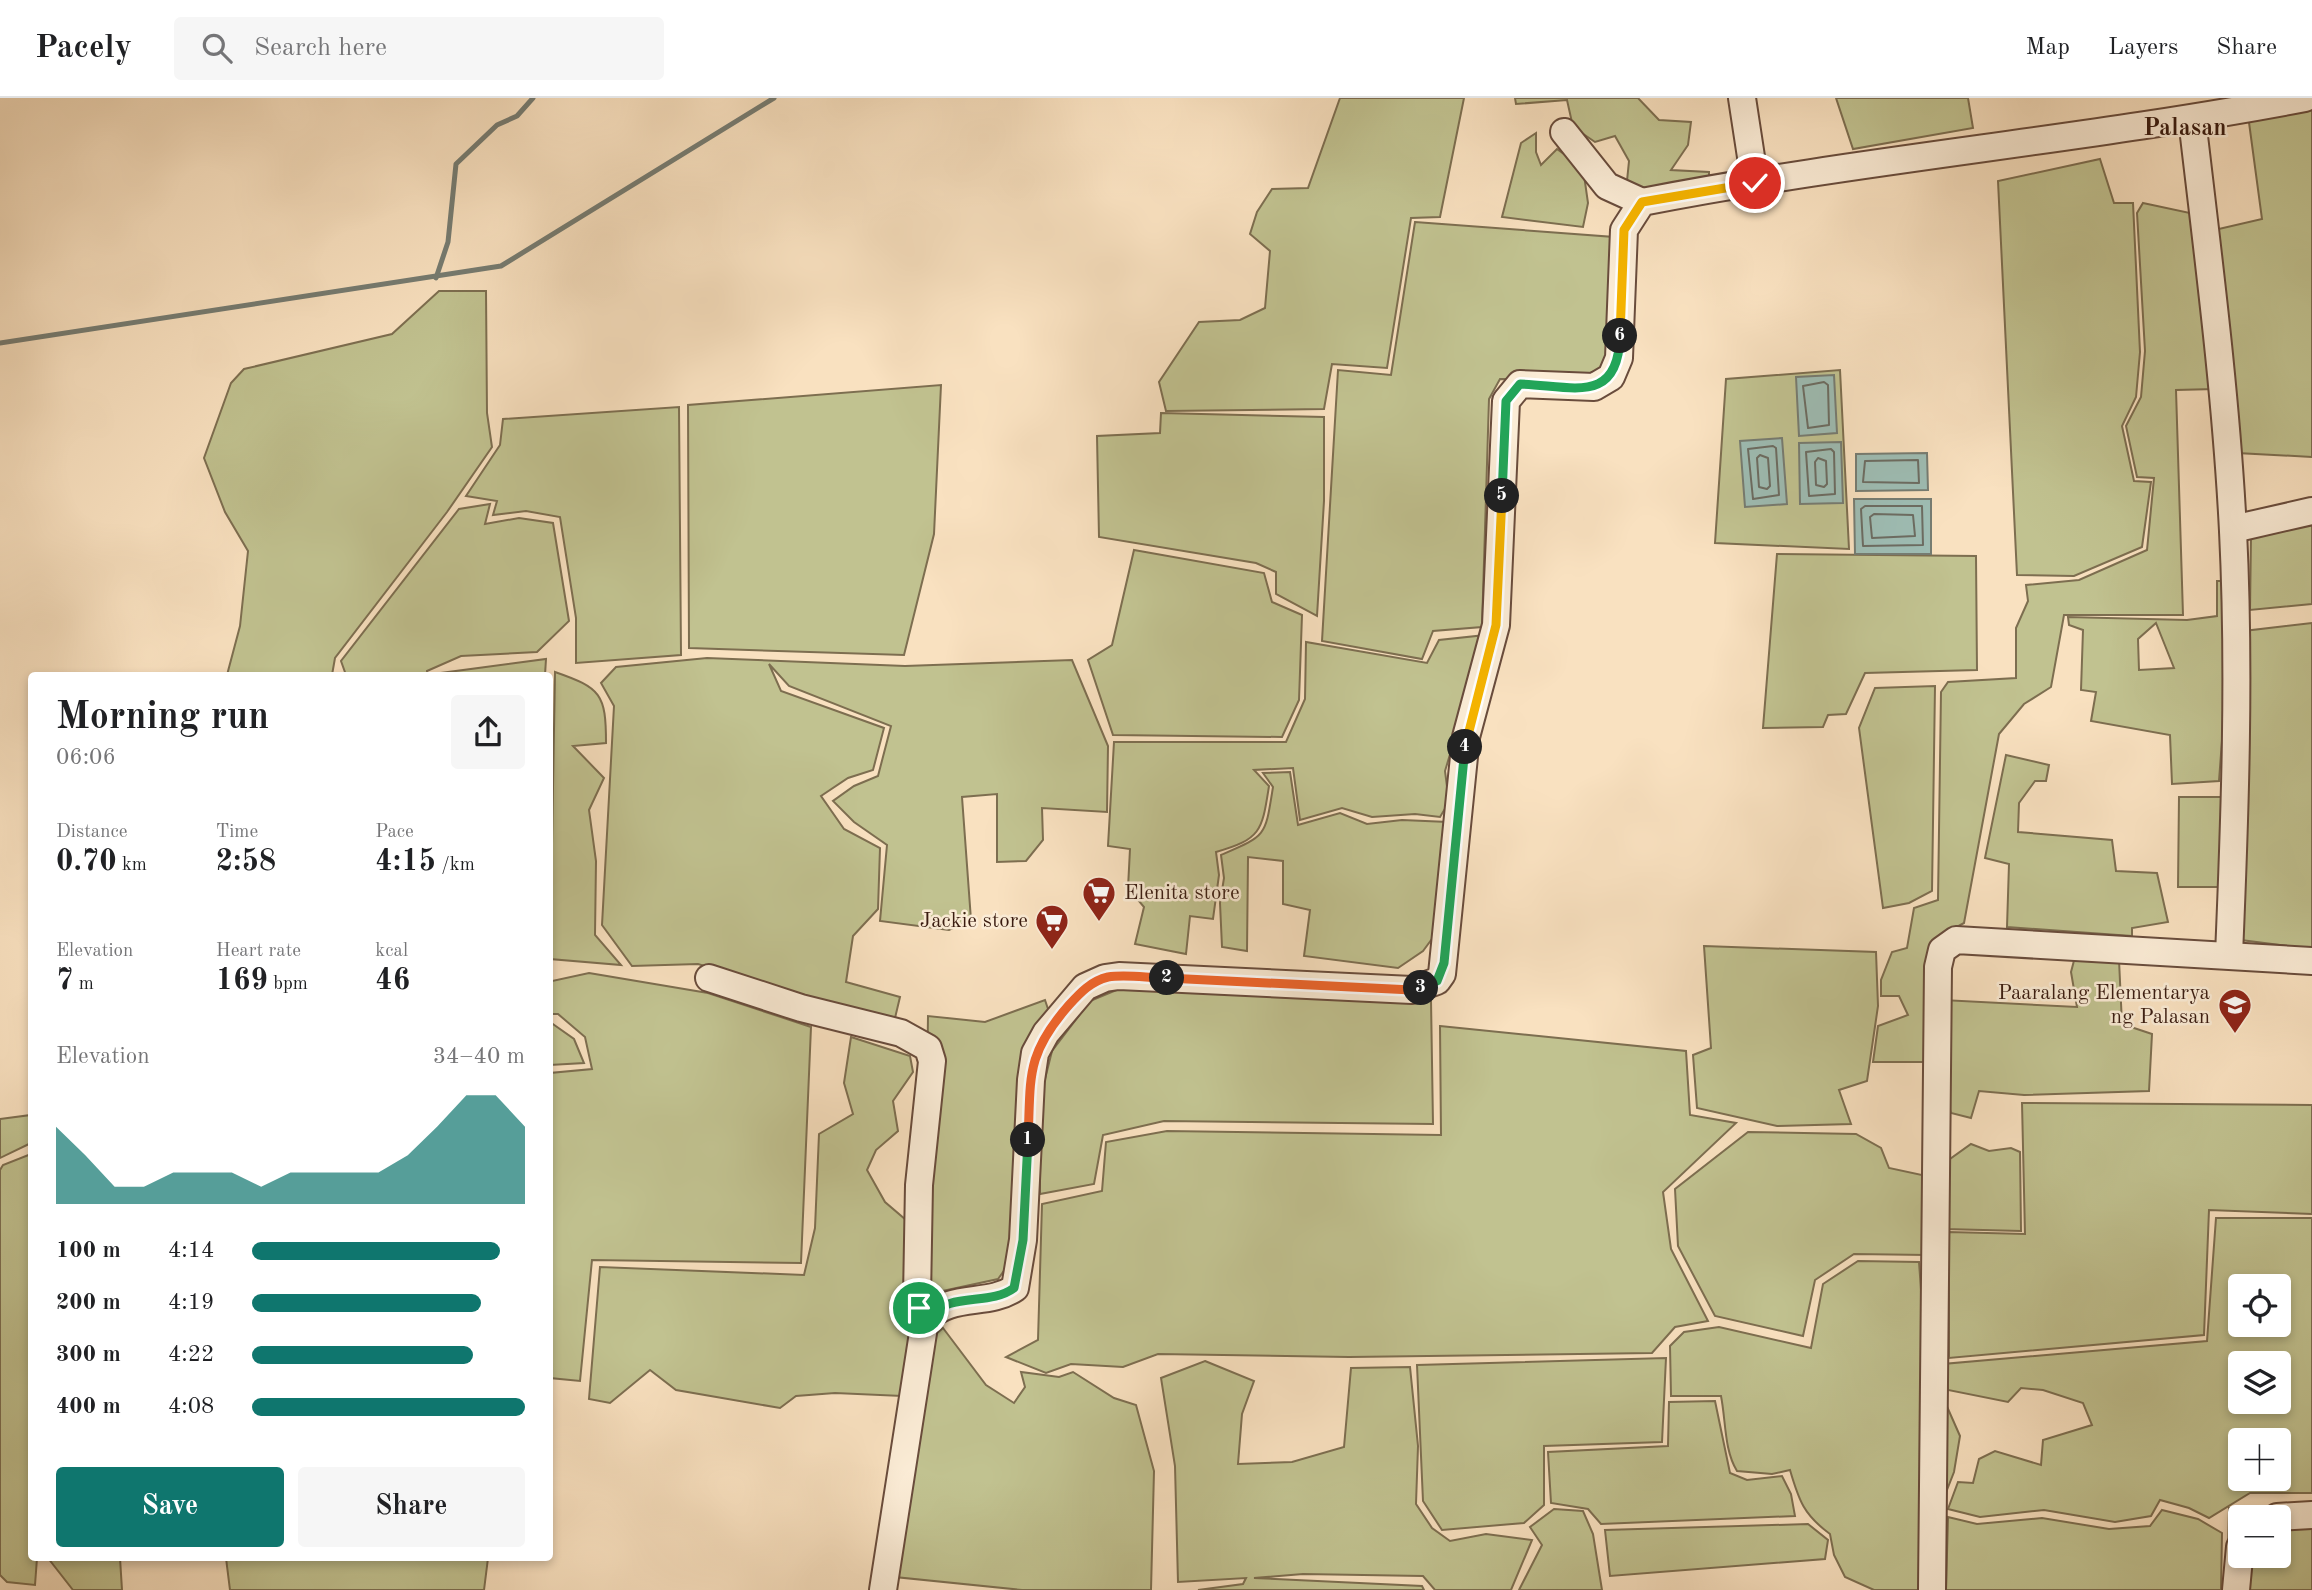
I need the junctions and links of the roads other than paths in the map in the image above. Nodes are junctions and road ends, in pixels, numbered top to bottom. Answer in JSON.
{"nodes":[{"id":1,"x":1742,"y":98,"type":"edge"},
{"id":2,"x":2305,"y":98,"type":"edge"},
{"id":3,"x":2196,"y":112,"type":"edge"},
{"id":4,"x":1564,"y":132,"type":"dead end"},
{"id":5,"x":1755,"y":183,"type":"junction"},
{"id":6,"x":1642,"y":202,"type":"junction"},
{"id":7,"x":2312,"y":511,"type":"edge"},
{"id":8,"x":2233,"y":529,"type":"junction"},
{"id":9,"x":2229,"y":954,"type":"junction"},
{"id":10,"x":2312,"y":961,"type":"edge"},
{"id":11,"x":709,"y":978,"type":"dead end"},
{"id":12,"x":929,"y":1316,"type":"junction"},
{"id":13,"x":2312,"y":1515,"type":"edge"},
{"id":14,"x":2291,"y":1516,"type":"edge"},
{"id":15,"x":2238,"y":1568,"type":"edge"},
{"id":16,"x":883,"y":1590,"type":"edge"},
{"id":17,"x":1932,"y":1590,"type":"edge"},
{"id":18,"x":2235,"y":1590,"type":"edge"}],
"edges":[{"from":1,"to":5,"type":"street"},
{"from":2,"to":3,"type":"street"},
{"from":3,"to":5,"type":"street"},
{"from":3,"to":8,"type":"street"},
{"from":4,"to":6,"type":"street"},
{"from":5,"to":6,"type":"street"},
{"from":6,"to":12,"type":"street"},
{"from":7,"to":8,"type":"street"},
{"from":8,"to":9,"type":"street"},
{"from":9,"to":10,"type":"street"},
{"from":9,"to":17,"type":"street"},
{"from":11,"to":12,"type":"street"},
{"from":12,"to":16,"type":"street"},
{"from":13,"to":14,"type":"street"},
{"from":15,"to":18,"type":"street"}]}
